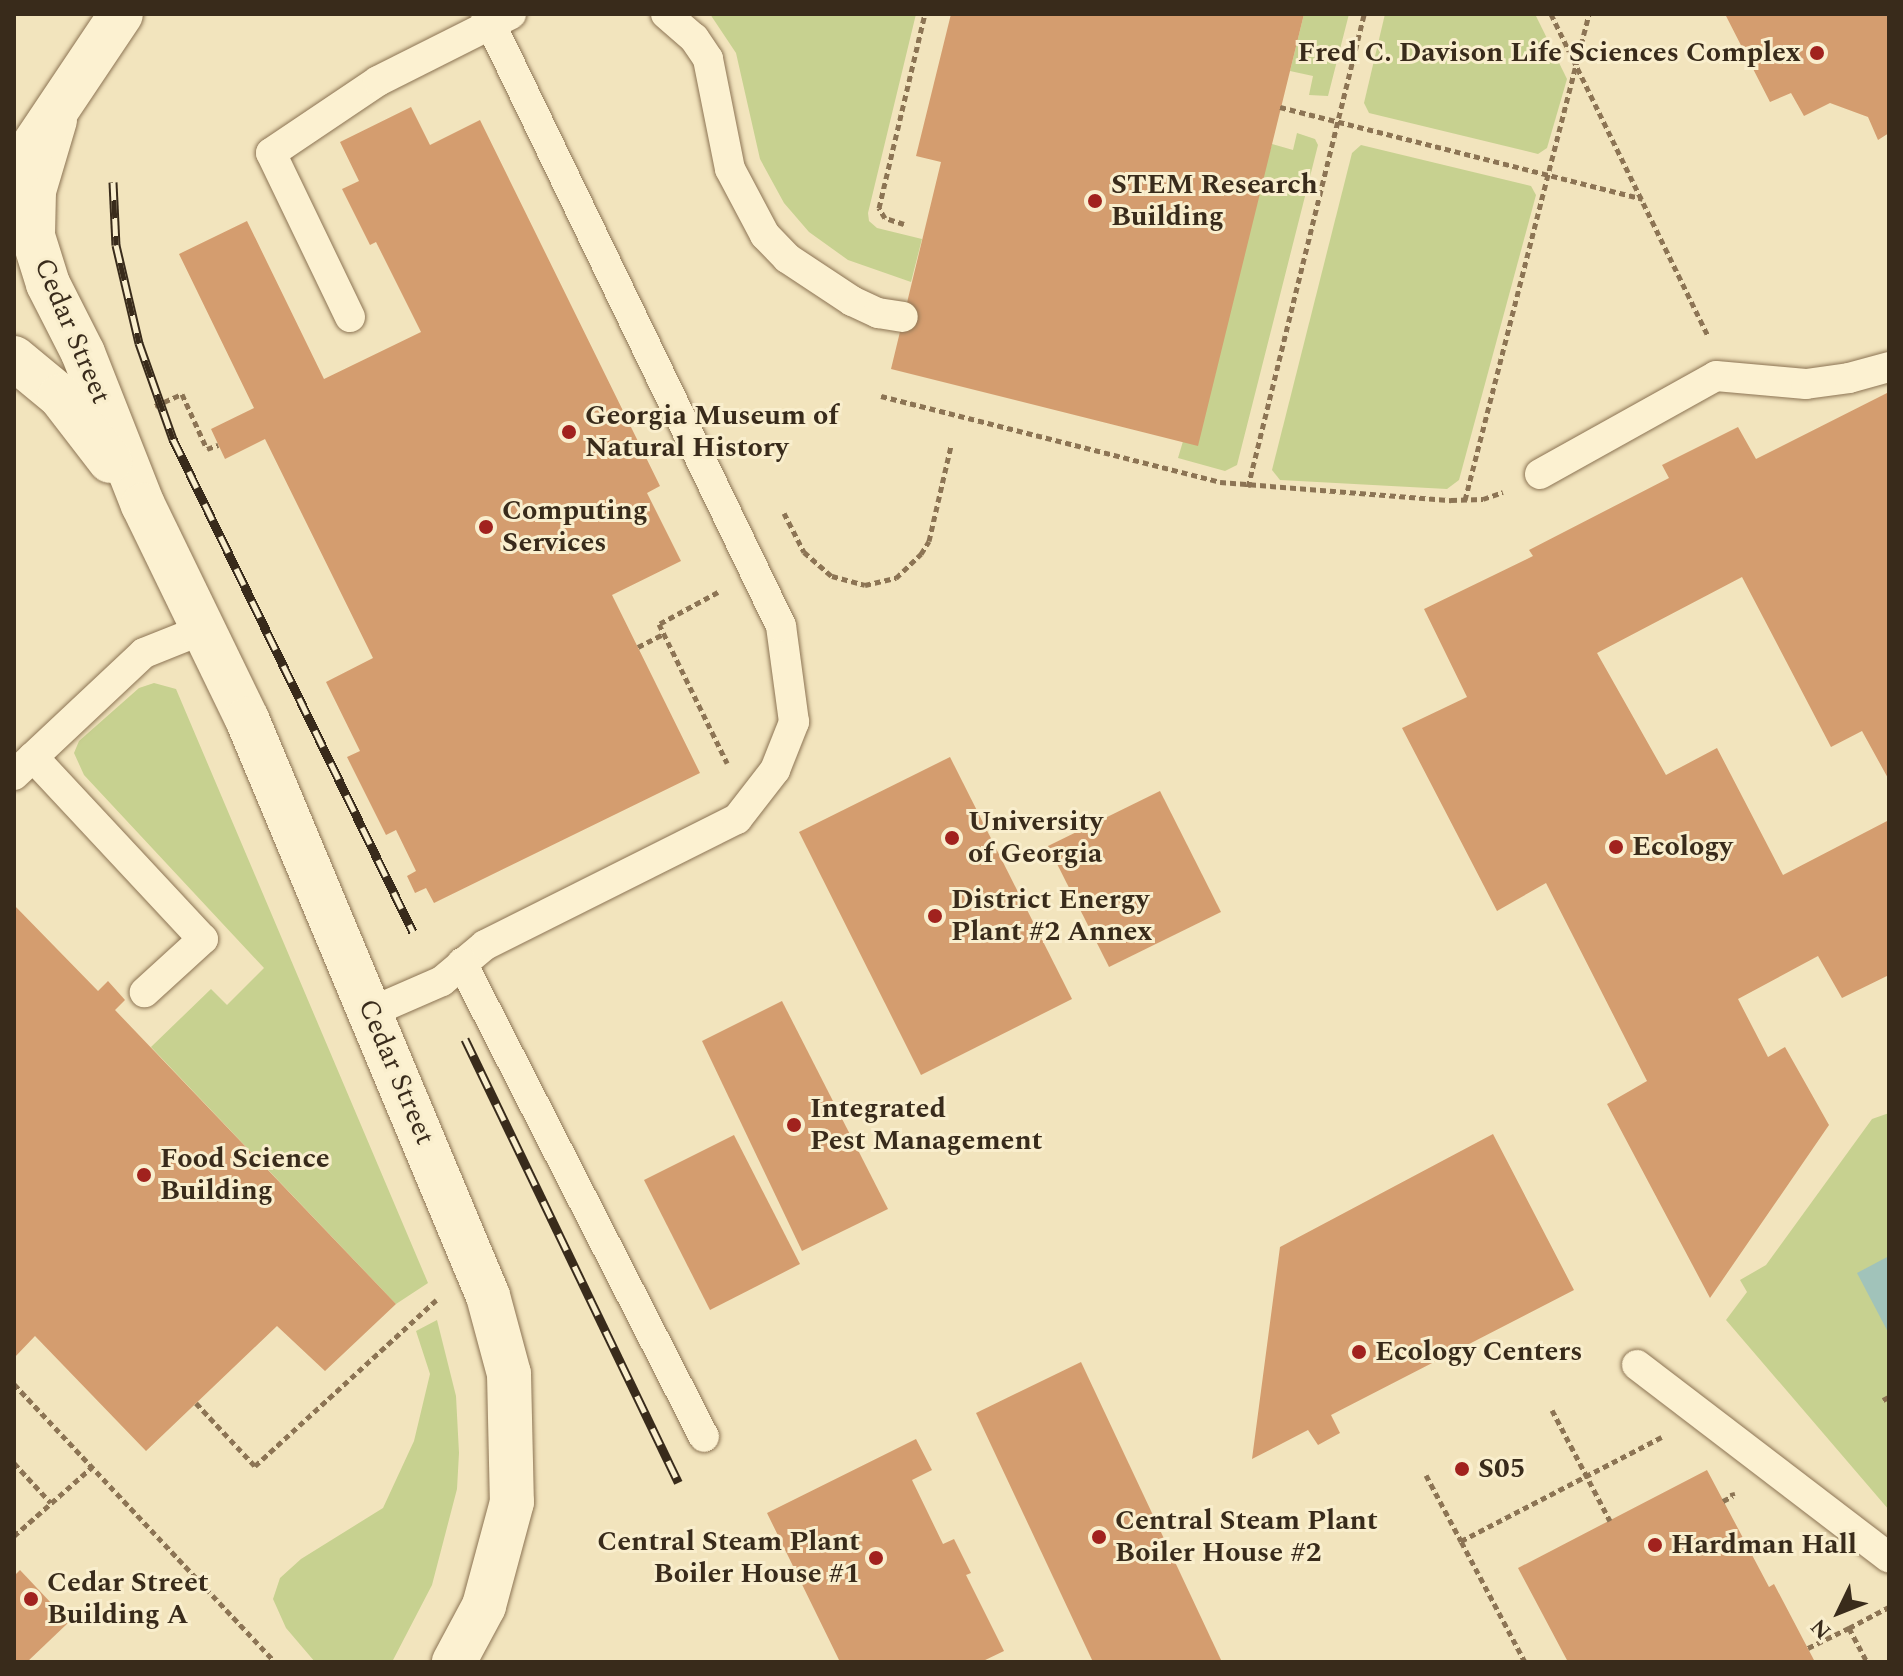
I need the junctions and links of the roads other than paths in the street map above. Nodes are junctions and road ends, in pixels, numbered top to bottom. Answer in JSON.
{"nodes":[{"id":1,"x":121,"y":14,"type":"edge"},
{"id":2,"x":666,"y":14,"type":"edge"},
{"id":3,"x":496,"y":17,"type":"edge"},
{"id":4,"x":59,"y":106,"type":"junction"},
{"id":5,"x":14,"y":174,"type":"edge"},
{"id":6,"x":350,"y":317,"type":"dead end"},
{"id":7,"x":903,"y":317,"type":"dead end"},
{"id":8,"x":14,"y":358,"type":"edge"},
{"id":9,"x":1889,"y":367,"type":"edge"},
{"id":10,"x":1540,"y":474,"type":"road end"},
{"id":11,"x":143,"y":505,"type":"junction"},
{"id":12,"x":204,"y":629,"type":"junction"},
{"id":13,"x":23,"y":766,"type":"edge"},
{"id":14,"x":462,"y":963,"type":"junction"},
{"id":15,"x":145,"y":992,"type":"dead end"},
{"id":16,"x":371,"y":1012,"type":"junction"},
{"id":17,"x":1637,"y":1365,"type":"dead end"},
{"id":18,"x":704,"y":1437,"type":"dead end"},
{"id":19,"x":1889,"y":1558,"type":"edge"},
{"id":20,"x":454,"y":1662,"type":"edge"}],
"edges":[{"from":1,"to":4,"type":"street"},
{"from":2,"to":7,"type":"lane"},
{"from":3,"to":6,"type":"lane"},
{"from":3,"to":14,"type":"lane"},
{"from":4,"to":5,"type":"street"},
{"from":4,"to":11,"type":"street","name":"Cedar Street"},
{"from":8,"to":11,"type":"street","name":"Cedar Street"},
{"from":9,"to":10,"type":"lane"},
{"from":11,"to":12,"type":"street","name":"Cedar Street"},
{"from":12,"to":13,"type":"lane"},
{"from":12,"to":16,"type":"street","name":"Cedar Street"},
{"from":13,"to":15,"type":"lane"},
{"from":14,"to":16,"type":"lane"},
{"from":14,"to":18,"type":"lane"},
{"from":16,"to":20,"type":"street","name":"Cedar Street"},
{"from":17,"to":19,"type":"lane"}]}
